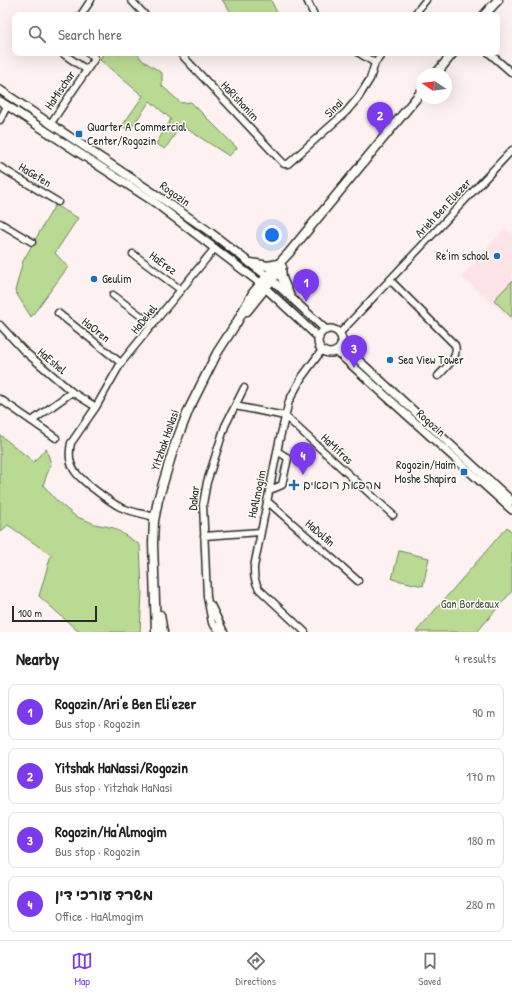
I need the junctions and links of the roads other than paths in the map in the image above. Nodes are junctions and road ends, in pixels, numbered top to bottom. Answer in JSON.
{"nodes":[{"id":1,"x":91,"y":0,"type":"edge"},
{"id":2,"x":131,"y":0,"type":"edge"},
{"id":3,"x":307,"y":0,"type":"edge"},
{"id":4,"x":426,"y":0,"type":"edge"},
{"id":5,"x":495,"y":2,"type":"edge"},
{"id":6,"x":83,"y":12,"type":"edge"},
{"id":7,"x":142,"y":12,"type":"edge"},
{"id":8,"x":313,"y":12,"type":"edge"},
{"id":9,"x":416,"y":12,"type":"edge"},
{"id":10,"x":487,"y":12,"type":"edge"},
{"id":11,"x":66,"y":56,"type":"edge"},
{"id":12,"x":92,"y":56,"type":"edge"},
{"id":13,"x":183,"y":56,"type":"edge"},
{"id":14,"x":364,"y":56,"type":"edge"},
{"id":15,"x":381,"y":56,"type":"edge"},
{"id":16,"x":451,"y":56,"type":"edge"},
{"id":17,"x":492,"y":56,"type":"edge"},
{"id":18,"x":375,"y":63,"type":"junction"},
{"id":19,"x":441,"y":68,"type":"edge"},
{"id":20,"x":87,"y":70,"type":"junction"},
{"id":21,"x":512,"y":73,"type":"edge"},
{"id":22,"x":0,"y":90,"type":"edge"},
{"id":23,"x":416,"y":98,"type":"edge"},
{"id":24,"x":0,"y":101,"type":"edge"},
{"id":25,"x":7,"y":106,"type":"junction"},
{"id":26,"x":0,"y":120,"type":"edge"},
{"id":27,"x":51,"y":123,"type":"junction"},
{"id":28,"x":512,"y":150,"type":"edge"},
{"id":29,"x":284,"y":164,"type":"joint"},
{"id":30,"x":0,"y":167,"type":"edge"},
{"id":31,"x":58,"y":202,"type":"dead end"},
{"id":32,"x":0,"y":223,"type":"edge"},
{"id":33,"x":32,"y":242,"type":"dead end"},
{"id":34,"x":215,"y":248,"type":"junction"},
{"id":35,"x":133,"y":254,"type":"dead end"},
{"id":36,"x":251,"y":264,"type":"junction"},
{"id":37,"x":280,"y":265,"type":"junction"},
{"id":38,"x":269,"y":278,"type":"junction"},
{"id":39,"x":390,"y":280,"type":"junction"},
{"id":40,"x":263,"y":285,"type":"junction"},
{"id":41,"x":181,"y":290,"type":"junction"},
{"id":42,"x":113,"y":295,"type":"dead end"},
{"id":43,"x":290,"y":296,"type":"junction"},
{"id":44,"x":58,"y":313,"type":"dead end"},
{"id":45,"x":0,"y":325,"type":"edge"},
{"id":46,"x":153,"y":325,"type":"junction"},
{"id":47,"x":326,"y":330,"type":"junction"},
{"id":48,"x":339,"y":334,"type":"junction"},
{"id":49,"x":319,"y":338,"type":"junction"},
{"id":50,"x":341,"y":344,"type":"junction"},
{"id":51,"x":322,"y":350,"type":"junction"},
{"id":52,"x":336,"y":351,"type":"junction"},
{"id":53,"x":121,"y":363,"type":"junction"},
{"id":54,"x":438,"y":376,"type":"dead end"},
{"id":55,"x":244,"y":388,"type":"dead end"},
{"id":56,"x":72,"y":392,"type":"junction"},
{"id":57,"x":0,"y":399,"type":"edge"},
{"id":58,"x":235,"y":406,"type":"junction"},
{"id":59,"x":96,"y":408,"type":"junction"},
{"id":60,"x":285,"y":416,"type":"junction"},
{"id":61,"x":32,"y":421,"type":"junction"},
{"id":62,"x":56,"y":438,"type":"dead end"},
{"id":63,"x":277,"y":451,"type":"junction"},
{"id":64,"x":270,"y":490,"type":"junction"},
{"id":65,"x":267,"y":501,"type":"junction"},
{"id":66,"x":512,"y":501,"type":"edge"},
{"id":67,"x":512,"y":510,"type":"edge"},
{"id":68,"x":393,"y":515,"type":"dead end"},
{"id":69,"x":155,"y":517,"type":"junction"},
{"id":70,"x":260,"y":532,"type":"junction"},
{"id":71,"x":204,"y":536,"type":"junction"},
{"id":72,"x":153,"y":578,"type":"junction"},
{"id":73,"x":358,"y":581,"type":"dead end"},
{"id":74,"x":207,"y":597,"type":"junction"},
{"id":75,"x":156,"y":632,"type":"edge"},
{"id":76,"x":163,"y":632,"type":"edge"},
{"id":77,"x":220,"y":632,"type":"edge"},
{"id":78,"x":224,"y":632,"type":"edge"},
{"id":79,"x":305,"y":632,"type":"edge"}],
"edges":[{"from":1,"to":6,"type":"street"},
{"from":2,"to":7,"type":"street"},
{"from":3,"to":8,"type":"street"},
{"from":4,"to":9,"type":"street"},
{"from":5,"to":10,"type":"main road"},
{"from":11,"to":20,"type":"street","name":"HaMischar"},
{"from":12,"to":20,"type":"street","name":"HaMischar"},
{"from":13,"to":29,"type":"street","name":"HaRishonim"},
{"from":14,"to":18,"type":"street"},
{"from":15,"to":18,"type":"street","name":"Sinai"},
{"from":16,"to":19,"type":"main road"},
{"from":17,"to":21,"type":"street"},
{"from":18,"to":29,"type":"street","name":"Sinai"},
{"from":20,"to":27,"type":"street","name":"HaMischar"},
{"from":22,"to":27,"type":"street","name":"Rogozin"},
{"from":23,"to":37,"type":"main road","name":"Yitzhak HaNasi"},
{"from":24,"to":25,"type":"street","name":"Rogozin"},
{"from":25,"to":26,"type":"street"},
{"from":25,"to":34,"type":"street","name":"Rogozin"},
{"from":27,"to":36,"type":"street","name":"Rogozin"},
{"from":28,"to":39,"type":"street","name":"Arieh Ben Eliezer"},
{"from":30,"to":31,"type":"street","name":"HaGefen"},
{"from":32,"to":33,"type":"street"},
{"from":34,"to":40,"type":"street","name":"Rogozin"},
{"from":34,"to":41,"type":"street","name":"HaDekel"},
{"from":35,"to":41,"type":"street","name":"HaErez"},
{"from":36,"to":37,"type":"main road"},
{"from":36,"to":38,"type":"street","name":"Rogozin"},
{"from":37,"to":38,"type":"main road","name":"Yitzhak HaNasi"},
{"from":37,"to":43,"type":"main road"},
{"from":38,"to":40,"type":"main road","name":"Yitzhak HaNasi"},
{"from":38,"to":43,"type":"street","name":"Rogozin"},
{"from":39,"to":48,"type":"street","name":"Arieh Ben Eliezer"},
{"from":39,"to":54,"type":"street"},
{"from":40,"to":49,"type":"street","name":"Rogozin"},
{"from":40,"to":69,"type":"main road","name":"Yitzhak HaNasi"},
{"from":41,"to":46,"type":"street","name":"HaDekel"},
{"from":42,"to":46,"type":"street"},
{"from":43,"to":47,"type":"street","name":"Rogozin"},
{"from":44,"to":53,"type":"street","name":"HaOren"},
{"from":45,"to":56,"type":"street","name":"HaEshel"},
{"from":46,"to":53,"type":"street","name":"HaDekel"},
{"from":47,"to":48,"type":"street"},
{"from":47,"to":49,"type":"street"},
{"from":48,"to":50,"type":"street"},
{"from":49,"to":51,"type":"street"},
{"from":50,"to":52,"type":"street"},
{"from":50,"to":66,"type":"street","name":"Rogozin"},
{"from":51,"to":52,"type":"street"},
{"from":51,"to":60,"type":"street","name":"HaAlmogim"},
{"from":52,"to":67,"type":"street","name":"Rogozin"},
{"from":53,"to":59,"type":"street","name":"HaDekel"},
{"from":55,"to":58,"type":"street","name":"Dakar"},
{"from":56,"to":59,"type":"street","name":"HaEshel"},
{"from":56,"to":61,"type":"street"},
{"from":57,"to":61,"type":"street"},
{"from":58,"to":60,"type":"street"},
{"from":58,"to":71,"type":"street","name":"Dakar"},
{"from":59,"to":69,"type":"street","name":"HaDekel"},
{"from":60,"to":63,"type":"street","name":"HaAlmogim"},
{"from":60,"to":68,"type":"street","name":"HaMifras"},
{"from":61,"to":62,"type":"street"},
{"from":63,"to":64,"type":"street","name":"HaAlmogim"},
{"from":63,"to":64,"type":"street"},
{"from":64,"to":65,"type":"street","name":"HaAlmogim"},
{"from":65,"to":70,"type":"street","name":"HaAlmogim"},
{"from":65,"to":73,"type":"street","name":"HaDolfin"},
{"from":69,"to":72,"type":"main road","name":"Yitzhak HaNasi"},
{"from":70,"to":71,"type":"street"},
{"from":70,"to":79,"type":"street","name":"HaAlmogim"},
{"from":71,"to":74,"type":"street","name":"Dakar"},
{"from":72,"to":75,"type":"main road","name":"Yitzhak HaNasi"},
{"from":72,"to":76,"type":"main road","name":"Yitzhak HaNasi"},
{"from":74,"to":77,"type":"street","name":"Dakar"},
{"from":74,"to":78,"type":"street","name":"Dakar"}]}
